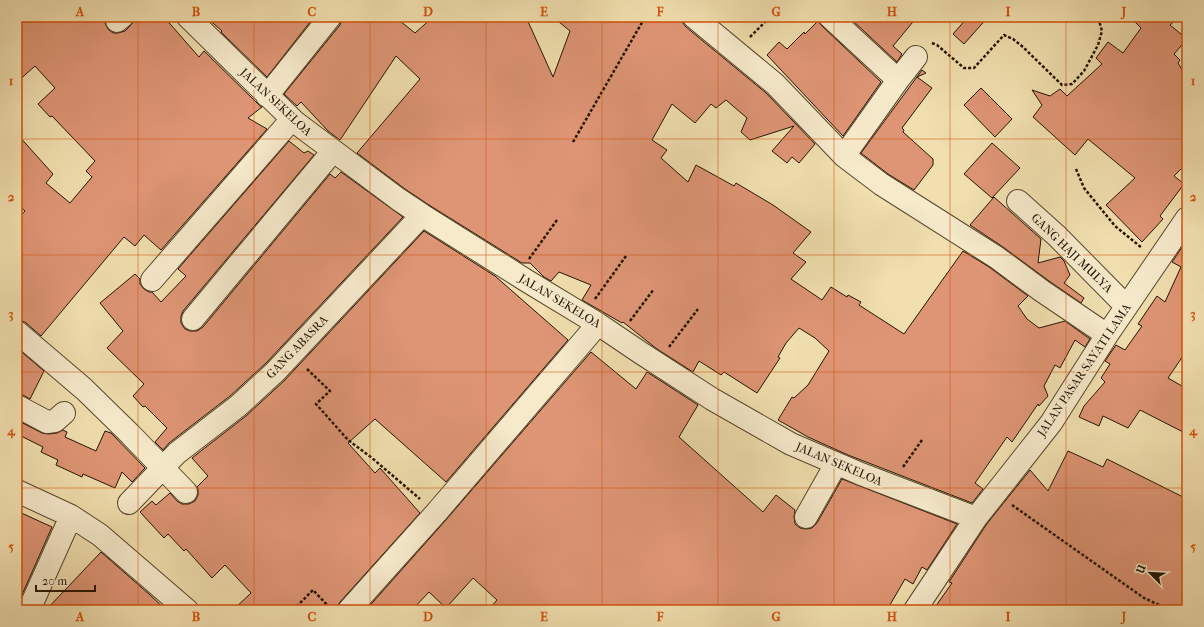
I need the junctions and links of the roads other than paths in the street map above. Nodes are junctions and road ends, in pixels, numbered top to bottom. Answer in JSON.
{"nodes":[{"id":1,"x":188,"y":17,"type":"edge"},
{"id":2,"x":330,"y":17,"type":"edge"},
{"id":3,"x":694,"y":17,"type":"edge"},
{"id":4,"x":830,"y":17,"type":"edge"},
{"id":5,"x":916,"y":57,"type":"road end"},
{"id":6,"x":898,"y":80,"type":"junction"},
{"id":7,"x":267,"y":96,"type":"junction"},
{"id":8,"x":292,"y":119,"type":"junction"},
{"id":9,"x":333,"y":151,"type":"junction"},
{"id":10,"x":844,"y":156,"type":"junction"},
{"id":11,"x":1018,"y":201,"type":"dead end"},
{"id":12,"x":422,"y":216,"type":"junction"},
{"id":13,"x":1187,"y":218,"type":"edge"},
{"id":14,"x":152,"y":280,"type":"dead end"},
{"id":15,"x":1126,"y":306,"type":"junction"},
{"id":16,"x":193,"y":319,"type":"dead end"},
{"id":17,"x":590,"y":320,"type":"junction"},
{"id":18,"x":17,"y":332,"type":"edge"},
{"id":19,"x":1107,"y":335,"type":"junction"},
{"id":20,"x":17,"y":406,"type":"edge"},
{"id":21,"x":64,"y":413,"type":"dead end"},
{"id":22,"x":836,"y":464,"type":"junction"},
{"id":23,"x":163,"y":468,"type":"junction"},
{"id":24,"x":17,"y":491,"type":"edge"},
{"id":25,"x":186,"y":492,"type":"dead end"},
{"id":26,"x":129,"y":503,"type":"dead end"},
{"id":27,"x":71,"y":516,"type":"junction"},
{"id":28,"x":806,"y":517,"type":"dead end"},
{"id":29,"x":976,"y":518,"type":"junction"},
{"id":30,"x":29,"y":610,"type":"edge"},
{"id":31,"x":186,"y":610,"type":"edge"},
{"id":32,"x":349,"y":610,"type":"edge"},
{"id":33,"x":916,"y":610,"type":"edge"}],
"edges":[{"from":1,"to":7,"type":"street","name":"JALAN SEKELOA"},
{"from":2,"to":7,"type":"street"},
{"from":3,"to":10,"type":"street"},
{"from":4,"to":6,"type":"street"},
{"from":5,"to":6,"type":"street"},
{"from":6,"to":10,"type":"street"},
{"from":7,"to":8,"type":"street","name":"JALAN SEKELOA"},
{"from":8,"to":9,"type":"street","name":"JALAN SEKELOA"},
{"from":8,"to":14,"type":"street"},
{"from":9,"to":12,"type":"street","name":"JALAN SEKELOA"},
{"from":9,"to":16,"type":"street"},
{"from":10,"to":19,"type":"street"},
{"from":11,"to":15,"type":"street","name":"GANG HAJI MULYA"},
{"from":12,"to":17,"type":"street","name":"JALAN SEKELOA"},
{"from":12,"to":23,"type":"street","name":"GANG ABASRA"},
{"from":13,"to":15,"type":"street","name":"JALAN PASAR SAYATI LAMA"},
{"from":15,"to":19,"type":"street","name":"JALAN PASAR SAYATI LAMA"},
{"from":17,"to":22,"type":"street","name":"JALAN SEKELOA"},
{"from":17,"to":32,"type":"street"},
{"from":18,"to":23,"type":"street"},
{"from":19,"to":29,"type":"street","name":"JALAN PASAR SAYATI LAMA"},
{"from":20,"to":21,"type":"street"},
{"from":22,"to":28,"type":"street"},
{"from":22,"to":29,"type":"street","name":"JALAN SEKELOA"},
{"from":23,"to":25,"type":"street"},
{"from":23,"to":26,"type":"street","name":"GANG ABASRA"},
{"from":24,"to":27,"type":"street"},
{"from":27,"to":30,"type":"street"},
{"from":27,"to":31,"type":"street"},
{"from":29,"to":33,"type":"street","name":"JALAN PASAR SAYATI LAMA"}]}
